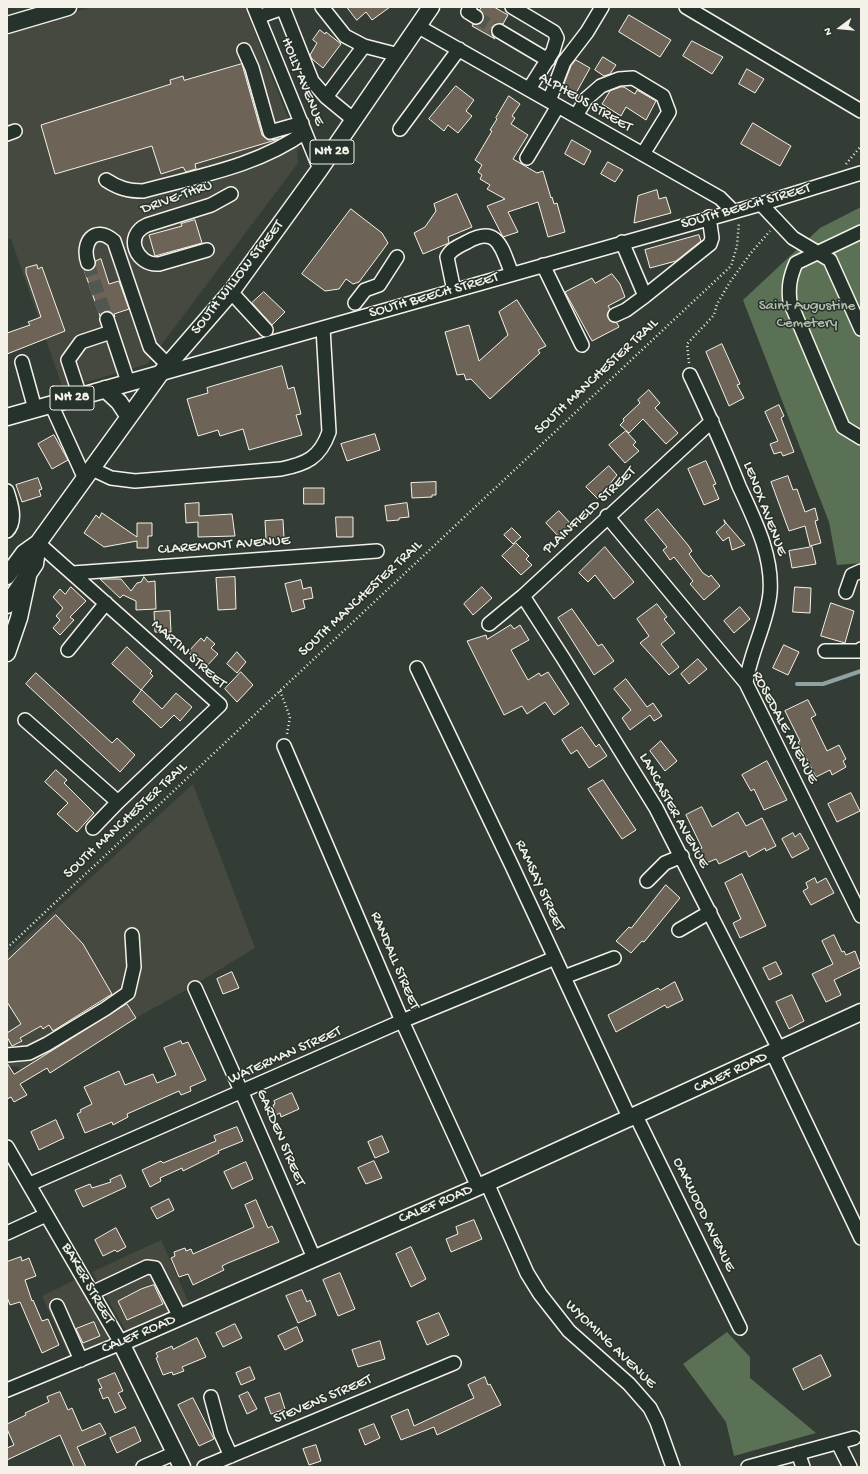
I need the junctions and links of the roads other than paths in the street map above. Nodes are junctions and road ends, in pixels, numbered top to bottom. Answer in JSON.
{"nodes":[{"id":1,"x":68,"y":7,"type":"edge"},
{"id":2,"x":322,"y":7,"type":"edge"},
{"id":3,"x":512,"y":7,"type":"edge"},
{"id":4,"x":602,"y":7,"type":"edge"},
{"id":5,"x":686,"y":7,"type":"edge"},
{"id":6,"x":286,"y":8,"type":"edge"},
{"id":7,"x":429,"y":8,"type":"edge"},
{"id":8,"x":256,"y":12,"type":"edge"},
{"id":9,"x":7,"y":25,"type":"edge"},
{"id":10,"x":419,"y":27,"type":"junction"},
{"id":11,"x":499,"y":31,"type":"tunnel mouth"},
{"id":12,"x":364,"y":46,"type":"junction"},
{"id":13,"x":459,"y":49,"type":"junction"},
{"id":14,"x":244,"y":50,"type":"dead end"},
{"id":15,"x":399,"y":55,"type":"junction"},
{"id":16,"x":548,"y":60,"type":"junction"},
{"id":17,"x":530,"y":89,"type":"junction"},
{"id":18,"x":326,"y":97,"type":"junction"},
{"id":19,"x":554,"y":103,"type":"junction"},
{"id":20,"x":861,"y":111,"type":"edge"},
{"id":21,"x":576,"y":116,"type":"junction"},
{"id":22,"x":354,"y":120,"type":"junction"},
{"id":23,"x":304,"y":128,"type":"junction"},
{"id":24,"x":400,"y":129,"type":"dead end"},
{"id":25,"x":643,"y":154,"type":"junction"},
{"id":26,"x":527,"y":158,"type":"dead end"},
{"id":27,"x":320,"y":169,"type":"junction"},
{"id":28,"x":861,"y":173,"type":"edge"},
{"id":29,"x":106,"y":180,"type":"dead end"},
{"id":30,"x":231,"y":194,"type":"dead end"},
{"id":31,"x":761,"y":204,"type":"junction"},
{"id":32,"x":736,"y":216,"type":"junction"},
{"id":33,"x":709,"y":217,"type":"junction"},
{"id":34,"x":861,"y":232,"type":"edge"},
{"id":35,"x":622,"y":242,"type":"junction"},
{"id":36,"x":207,"y":250,"type":"dead end"},
{"id":37,"x":817,"y":253,"type":"junction"},
{"id":38,"x":397,"y":257,"type":"dead end"},
{"id":39,"x":88,"y":263,"type":"tunnel mouth"},
{"id":40,"x":543,"y":265,"type":"junction"},
{"id":41,"x":512,"y":274,"type":"junction"},
{"id":42,"x":454,"y":290,"type":"junction"},
{"id":43,"x":231,"y":292,"type":"junction"},
{"id":44,"x":644,"y":296,"type":"junction"},
{"id":45,"x":355,"y":303,"type":"dead end"},
{"id":46,"x":616,"y":315,"type":"dead end"},
{"id":47,"x":107,"y":319,"type":"tunnel mouth"},
{"id":48,"x":323,"y":328,"type":"junction"},
{"id":49,"x":861,"y":329,"type":"edge"},
{"id":50,"x":266,"y":330,"type":"dead end"},
{"id":51,"x":111,"y":332,"type":"junction"},
{"id":52,"x":582,"y":345,"type":"dead end"},
{"id":53,"x":22,"y":362,"type":"dead end"},
{"id":54,"x":164,"y":369,"type":"junction"},
{"id":55,"x":690,"y":375,"type":"road end"},
{"id":56,"x":128,"y":382,"type":"junction"},
{"id":57,"x":105,"y":389,"type":"junction"},
{"id":58,"x":80,"y":396,"type":"junction"},
{"id":59,"x":51,"y":404,"type":"junction"},
{"id":60,"x":35,"y":409,"type":"junction"},
{"id":61,"x":7,"y":417,"type":"edge"},
{"id":62,"x":129,"y":418,"type":"junction"},
{"id":63,"x":712,"y":421,"type":"junction"},
{"id":64,"x":861,"y":438,"type":"edge"},
{"id":65,"x":89,"y":474,"type":"junction"},
{"id":66,"x":7,"y":490,"type":"edge"},
{"id":67,"x":607,"y":516,"type":"junction"},
{"id":68,"x":7,"y":531,"type":"edge"},
{"id":69,"x":38,"y":543,"type":"junction"},
{"id":70,"x":377,"y":551,"type":"dead end"},
{"id":71,"x":861,"y":571,"type":"edge"},
{"id":72,"x":73,"y":573,"type":"junction"},
{"id":73,"x":7,"y":576,"type":"edge"},
{"id":74,"x":28,"y":576,"type":"junction"},
{"id":75,"x":846,"y":592,"type":"dead end"},
{"id":76,"x":522,"y":596,"type":"junction"},
{"id":77,"x":106,"y":603,"type":"junction"},
{"id":78,"x":7,"y":605,"type":"edge"},
{"id":79,"x":489,"y":624,"type":"dead end"},
{"id":80,"x":68,"y":650,"type":"dead end"},
{"id":81,"x":861,"y":650,"type":"edge"},
{"id":82,"x":825,"y":651,"type":"dead end"},
{"id":83,"x":7,"y":652,"type":"edge"},
{"id":84,"x":417,"y":668,"type":"dead end"},
{"id":85,"x":746,"y":683,"type":"junction"},
{"id":86,"x":25,"y":720,"type":"dead end"},
{"id":87,"x":284,"y":746,"type":"road end"},
{"id":88,"x":118,"y":802,"type":"junction"},
{"id":89,"x":93,"y":828,"type":"dead end"},
{"id":90,"x":682,"y":856,"type":"junction"},
{"id":91,"x":647,"y":881,"type":"dead end"},
{"id":92,"x":710,"y":912,"type":"junction"},
{"id":93,"x":861,"y":916,"type":"edge"},
{"id":94,"x":679,"y":930,"type":"dead end"},
{"id":95,"x":132,"y":935,"type":"dead end"},
{"id":96,"x":555,"y":958,"type":"junction"},
{"id":97,"x":614,"y":958,"type":"dead end"},
{"id":98,"x":564,"y":977,"type":"junction"},
{"id":99,"x":195,"y":988,"type":"dead end"},
{"id":100,"x":861,"y":1012,"type":"edge"},
{"id":101,"x":402,"y":1021,"type":"junction"},
{"id":102,"x":776,"y":1052,"type":"junction"},
{"id":103,"x":7,"y":1055,"type":"edge"},
{"id":104,"x":242,"y":1092,"type":"junction"},
{"id":105,"x":633,"y":1118,"type":"junction"},
{"id":106,"x":7,"y":1147,"type":"edge"},
{"id":107,"x":30,"y":1184,"type":"junction"},
{"id":108,"x":482,"y":1185,"type":"junction"},
{"id":109,"x":46,"y":1214,"type":"junction"},
{"id":110,"x":7,"y":1232,"type":"edge"},
{"id":111,"x":861,"y":1238,"type":"edge"},
{"id":112,"x":314,"y":1258,"type":"junction"},
{"id":113,"x":92,"y":1293,"type":"junction"},
{"id":114,"x":57,"y":1306,"type":"dead end"},
{"id":115,"x":180,"y":1317,"type":"junction"},
{"id":116,"x":740,"y":1328,"type":"dead end"},
{"id":117,"x":121,"y":1343,"type":"junction"},
{"id":118,"x":81,"y":1360,"type":"junction"},
{"id":119,"x":454,"y":1363,"type":"dead end"},
{"id":120,"x":7,"y":1390,"type":"edge"},
{"id":121,"x":211,"y":1397,"type":"dead end"},
{"id":122,"x":854,"y":1438,"type":"dead end"},
{"id":123,"x":838,"y":1443,"type":"junction"},
{"id":124,"x":798,"y":1453,"type":"junction"},
{"id":125,"x":231,"y":1456,"type":"junction"},
{"id":126,"x":178,"y":1460,"type":"edge"},
{"id":127,"x":143,"y":1467,"type":"edge"},
{"id":128,"x":204,"y":1467,"type":"edge"},
{"id":129,"x":673,"y":1467,"type":"edge"},
{"id":130,"x":748,"y":1467,"type":"edge"},
{"id":131,"x":803,"y":1467,"type":"edge"},
{"id":132,"x":850,"y":1467,"type":"edge"}],
"edges":[{"from":1,"to":9,"type":"main road"},
{"from":2,"to":12,"type":"street"},
{"from":3,"to":16,"type":"street"},
{"from":4,"to":19,"type":"street"},
{"from":5,"to":20,"type":"street"},
{"from":6,"to":8,"type":"street"},
{"from":6,"to":18,"type":"street"},
{"from":7,"to":10,"type":"main road","name":"SOUTH WILLOW STREET","number":"NH 28"},
{"from":8,"to":23,"type":"street","name":"HOLLY AVENUE"},
{"from":10,"to":13,"type":"street","name":"ALPHEUS STREET"},
{"from":10,"to":15,"type":"main road","name":"SOUTH WILLOW STREET","number":"NH 28"},
{"from":11,"to":16,"type":"street"},
{"from":12,"to":15,"type":"street"},
{"from":12,"to":18,"type":"street"},
{"from":13,"to":17,"type":"street","name":"ALPHEUS STREET"},
{"from":13,"to":24,"type":"street"},
{"from":14,"to":23,"type":"street"},
{"from":15,"to":22,"type":"main road","name":"SOUTH WILLOW STREET","number":"NH 28"},
{"from":16,"to":17,"type":"street"},
{"from":17,"to":19,"type":"street","name":"ALPHEUS STREET"},
{"from":18,"to":22,"type":"street"},
{"from":19,"to":21,"type":"street","name":"ALPHEUS STREET"},
{"from":19,"to":26,"type":"street"},
{"from":21,"to":25,"type":"street","name":"ALPHEUS STREET"},
{"from":21,"to":25,"type":"street"},
{"from":22,"to":27,"type":"main road","name":"SOUTH WILLOW STREET","number":"NH 28"},
{"from":23,"to":27,"type":"street","name":"HOLLY AVENUE"},
{"from":23,"to":29,"type":"street"},
{"from":25,"to":32,"type":"street","name":"ALPHEUS STREET"},
{"from":27,"to":43,"type":"main road","name":"SOUTH WILLOW STREET","number":"NH 28"},
{"from":28,"to":31,"type":"street","name":"SOUTH BEECH STREET"},
{"from":30,"to":36,"type":"street","name":"DRIVE-THRU"},
{"from":31,"to":32,"type":"street","name":"SOUTH BEECH STREET"},
{"from":31,"to":37,"type":"street"},
{"from":32,"to":33,"type":"street","name":"SOUTH BEECH STREET"},
{"from":33,"to":35,"type":"street","name":"SOUTH BEECH STREET"},
{"from":33,"to":44,"type":"street"},
{"from":34,"to":37,"type":"street"},
{"from":35,"to":40,"type":"street","name":"SOUTH BEECH STREET"},
{"from":35,"to":44,"type":"street"},
{"from":37,"to":49,"type":"street"},
{"from":37,"to":64,"type":"street"},
{"from":38,"to":45,"type":"street"},
{"from":39,"to":54,"type":"street"},
{"from":40,"to":41,"type":"street","name":"SOUTH BEECH STREET"},
{"from":40,"to":52,"type":"street"},
{"from":41,"to":42,"type":"street","name":"SOUTH BEECH STREET"},
{"from":41,"to":42,"type":"street"},
{"from":42,"to":48,"type":"street","name":"SOUTH BEECH STREET"},
{"from":43,"to":50,"type":"street"},
{"from":43,"to":54,"type":"main road","name":"SOUTH WILLOW STREET","number":"NH 28"},
{"from":44,"to":46,"type":"street"},
{"from":47,"to":51,"type":"street"},
{"from":48,"to":54,"type":"street","name":"SOUTH BEECH STREET"},
{"from":48,"to":65,"type":"street"},
{"from":51,"to":56,"type":"street"},
{"from":51,"to":58,"type":"street"},
{"from":53,"to":60,"type":"street"},
{"from":54,"to":56,"type":"main road","name":"SOUTH BEECH STREET","number":"NH 28"},
{"from":54,"to":62,"type":"main road","name":"SOUTH WILLOW STREET"},
{"from":55,"to":63,"type":"street","name":"LENOX AVENUE"},
{"from":56,"to":57,"type":"main road","name":"SOUTH BEECH STREET","number":"NH 28"},
{"from":57,"to":58,"type":"main road","name":"SOUTH BEECH STREET","number":"NH 28"},
{"from":57,"to":62,"type":"main road"},
{"from":58,"to":59,"type":"main road","name":"SOUTH BEECH STREET","number":"NH 28"},
{"from":59,"to":60,"type":"main road","name":"SOUTH BEECH STREET","number":"NH 28"},
{"from":59,"to":65,"type":"street"},
{"from":60,"to":61,"type":"main road","name":"SOUTH BEECH STREET","number":"NH 28"},
{"from":62,"to":65,"type":"main road","name":"SOUTH WILLOW STREET"},
{"from":63,"to":67,"type":"street","name":"PLAINFIELD STREET"},
{"from":63,"to":85,"type":"street","name":"LENOX AVENUE"},
{"from":65,"to":69,"type":"main road","name":"SOUTH WILLOW STREET"},
{"from":66,"to":68,"type":"street"},
{"from":67,"to":76,"type":"street","name":"PLAINFIELD STREET"},
{"from":67,"to":85,"type":"street","name":"ROSEDALE AVENUE"},
{"from":69,"to":72,"type":"street","name":"MARTIN STREET"},
{"from":69,"to":73,"type":"main road","name":"SOUTH WILLOW STREET"},
{"from":69,"to":74,"type":"main road","name":"SOUTH WILLOW STREET"},
{"from":70,"to":72,"type":"street","name":"CLAREMONT AVENUE"},
{"from":71,"to":75,"type":"street"},
{"from":72,"to":77,"type":"street","name":"MARTIN STREET"},
{"from":74,"to":78,"type":"main road","name":"SOUTH WILLOW STREET"},
{"from":74,"to":83,"type":"main road"},
{"from":76,"to":79,"type":"street","name":"PLAINFIELD STREET"},
{"from":76,"to":90,"type":"street","name":"LANCASTER AVENUE"},
{"from":77,"to":80,"type":"street"},
{"from":77,"to":88,"type":"street","name":"MARTIN STREET"},
{"from":81,"to":82,"type":"street"},
{"from":84,"to":96,"type":"street","name":"RAMSAY STREET"},
{"from":85,"to":93,"type":"street","name":"ROSEDALE AVENUE"},
{"from":86,"to":88,"type":"street"},
{"from":87,"to":101,"type":"street","name":"RANDALL STREET"},
{"from":88,"to":89,"type":"street","name":"MARTIN STREET"},
{"from":90,"to":91,"type":"street"},
{"from":90,"to":92,"type":"street","name":"LANCASTER AVENUE"},
{"from":92,"to":94,"type":"street"},
{"from":92,"to":102,"type":"street","name":"LANCASTER AVENUE"},
{"from":95,"to":103,"type":"street"},
{"from":96,"to":98,"type":"street","name":"RAMSAY STREET"},
{"from":96,"to":101,"type":"street","name":"WATERMAN STREET"},
{"from":97,"to":98,"type":"street"},
{"from":98,"to":105,"type":"street","name":"RAMSAY STREET"},
{"from":99,"to":104,"type":"street","name":"GARDEN STREET"},
{"from":100,"to":102,"type":"main road","name":"CALEF ROAD"},
{"from":101,"to":104,"type":"street","name":"WATERMAN STREET"},
{"from":101,"to":108,"type":"street","name":"RANDALL STREET"},
{"from":102,"to":105,"type":"main road","name":"CALEF ROAD"},
{"from":102,"to":111,"type":"street","name":"LANCASTER AVENUE"},
{"from":104,"to":107,"type":"street","name":"WATERMAN STREET"},
{"from":104,"to":112,"type":"street","name":"GARDEN STREET"},
{"from":105,"to":108,"type":"main road","name":"CALEF ROAD"},
{"from":105,"to":116,"type":"street","name":"OAKWOOD AVENUE"},
{"from":106,"to":107,"type":"street","name":"BAKER STREET"},
{"from":107,"to":109,"type":"street","name":"BAKER STREET"},
{"from":108,"to":112,"type":"main road","name":"CALEF ROAD"},
{"from":108,"to":129,"type":"street","name":"WYOMING AVENUE"},
{"from":109,"to":110,"type":"street"},
{"from":109,"to":113,"type":"street","name":"BAKER STREET"},
{"from":112,"to":115,"type":"main road","name":"CALEF ROAD"},
{"from":113,"to":115,"type":"street"},
{"from":113,"to":117,"type":"street","name":"BAKER STREET"},
{"from":114,"to":118,"type":"street"},
{"from":115,"to":117,"type":"main road","name":"CALEF ROAD"},
{"from":117,"to":118,"type":"street","name":"CALEF ROAD"},
{"from":117,"to":126,"type":"main road","name":"BAKER STREET"},
{"from":118,"to":120,"type":"street","name":"CALEF ROAD"},
{"from":119,"to":125,"type":"street","name":"STEVENS STREET"},
{"from":121,"to":125,"type":"street"},
{"from":122,"to":123,"type":"street"},
{"from":123,"to":124,"type":"street"},
{"from":123,"to":132,"type":"street"},
{"from":124,"to":130,"type":"street"},
{"from":124,"to":131,"type":"street"},
{"from":125,"to":128,"type":"street","name":"STEVENS STREET"},
{"from":126,"to":127,"type":"street"}]}
